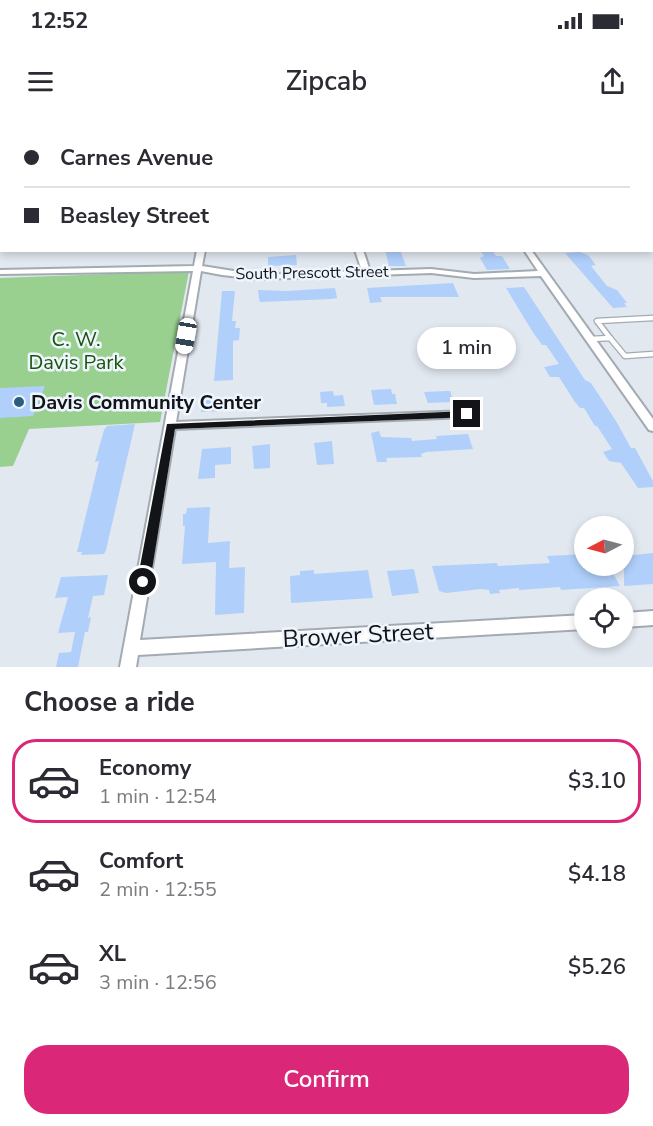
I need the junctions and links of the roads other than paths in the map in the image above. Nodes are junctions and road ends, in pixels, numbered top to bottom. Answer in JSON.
{"nodes":[{"id":1,"x":201,"y":252,"type":"edge"},
{"id":2,"x":360,"y":252,"type":"edge"},
{"id":3,"x":529,"y":252,"type":"edge"},
{"id":4,"x":198,"y":268,"type":"junction"},
{"id":5,"x":0,"y":272,"type":"edge"},
{"id":6,"x":366,"y":272,"type":"junction"},
{"id":7,"x":544,"y":273,"type":"junction"},
{"id":8,"x":653,"y":318,"type":"edge"},
{"id":9,"x":610,"y":338,"type":"junction"},
{"id":10,"x":591,"y":339,"type":"junction"},
{"id":11,"x":653,"y":354,"type":"edge"},
{"id":12,"x":467,"y":414,"type":"dead end"},
{"id":13,"x":170,"y":426,"type":"junction"},
{"id":14,"x":653,"y":427,"type":"edge"},
{"id":15,"x":653,"y":618,"type":"edge"},
{"id":16,"x":634,"y":619,"type":"edge"},
{"id":17,"x":574,"y":623,"type":"edge"},
{"id":18,"x":132,"y":648,"type":"junction"},
{"id":19,"x":128,"y":667,"type":"edge"}],
"edges":[{"from":1,"to":4,"type":"street"},
{"from":2,"to":6,"type":"street"},
{"from":3,"to":7,"type":"street"},
{"from":4,"to":5,"type":"street","name":"South Prescott Street"},
{"from":4,"to":6,"type":"street","name":"South Prescott Street"},
{"from":4,"to":13,"type":"street"},
{"from":6,"to":7,"type":"street","name":"South Prescott Street"},
{"from":7,"to":10,"type":"street"},
{"from":8,"to":9,"type":"lane"},
{"from":9,"to":10,"type":"lane"},
{"from":9,"to":11,"type":"lane"},
{"from":10,"to":14,"type":"street"},
{"from":12,"to":13,"type":"street"},
{"from":13,"to":18,"type":"street"},
{"from":15,"to":16,"type":"street"},
{"from":17,"to":18,"type":"street","name":"Brower Street"},
{"from":18,"to":19,"type":"street"}]}
